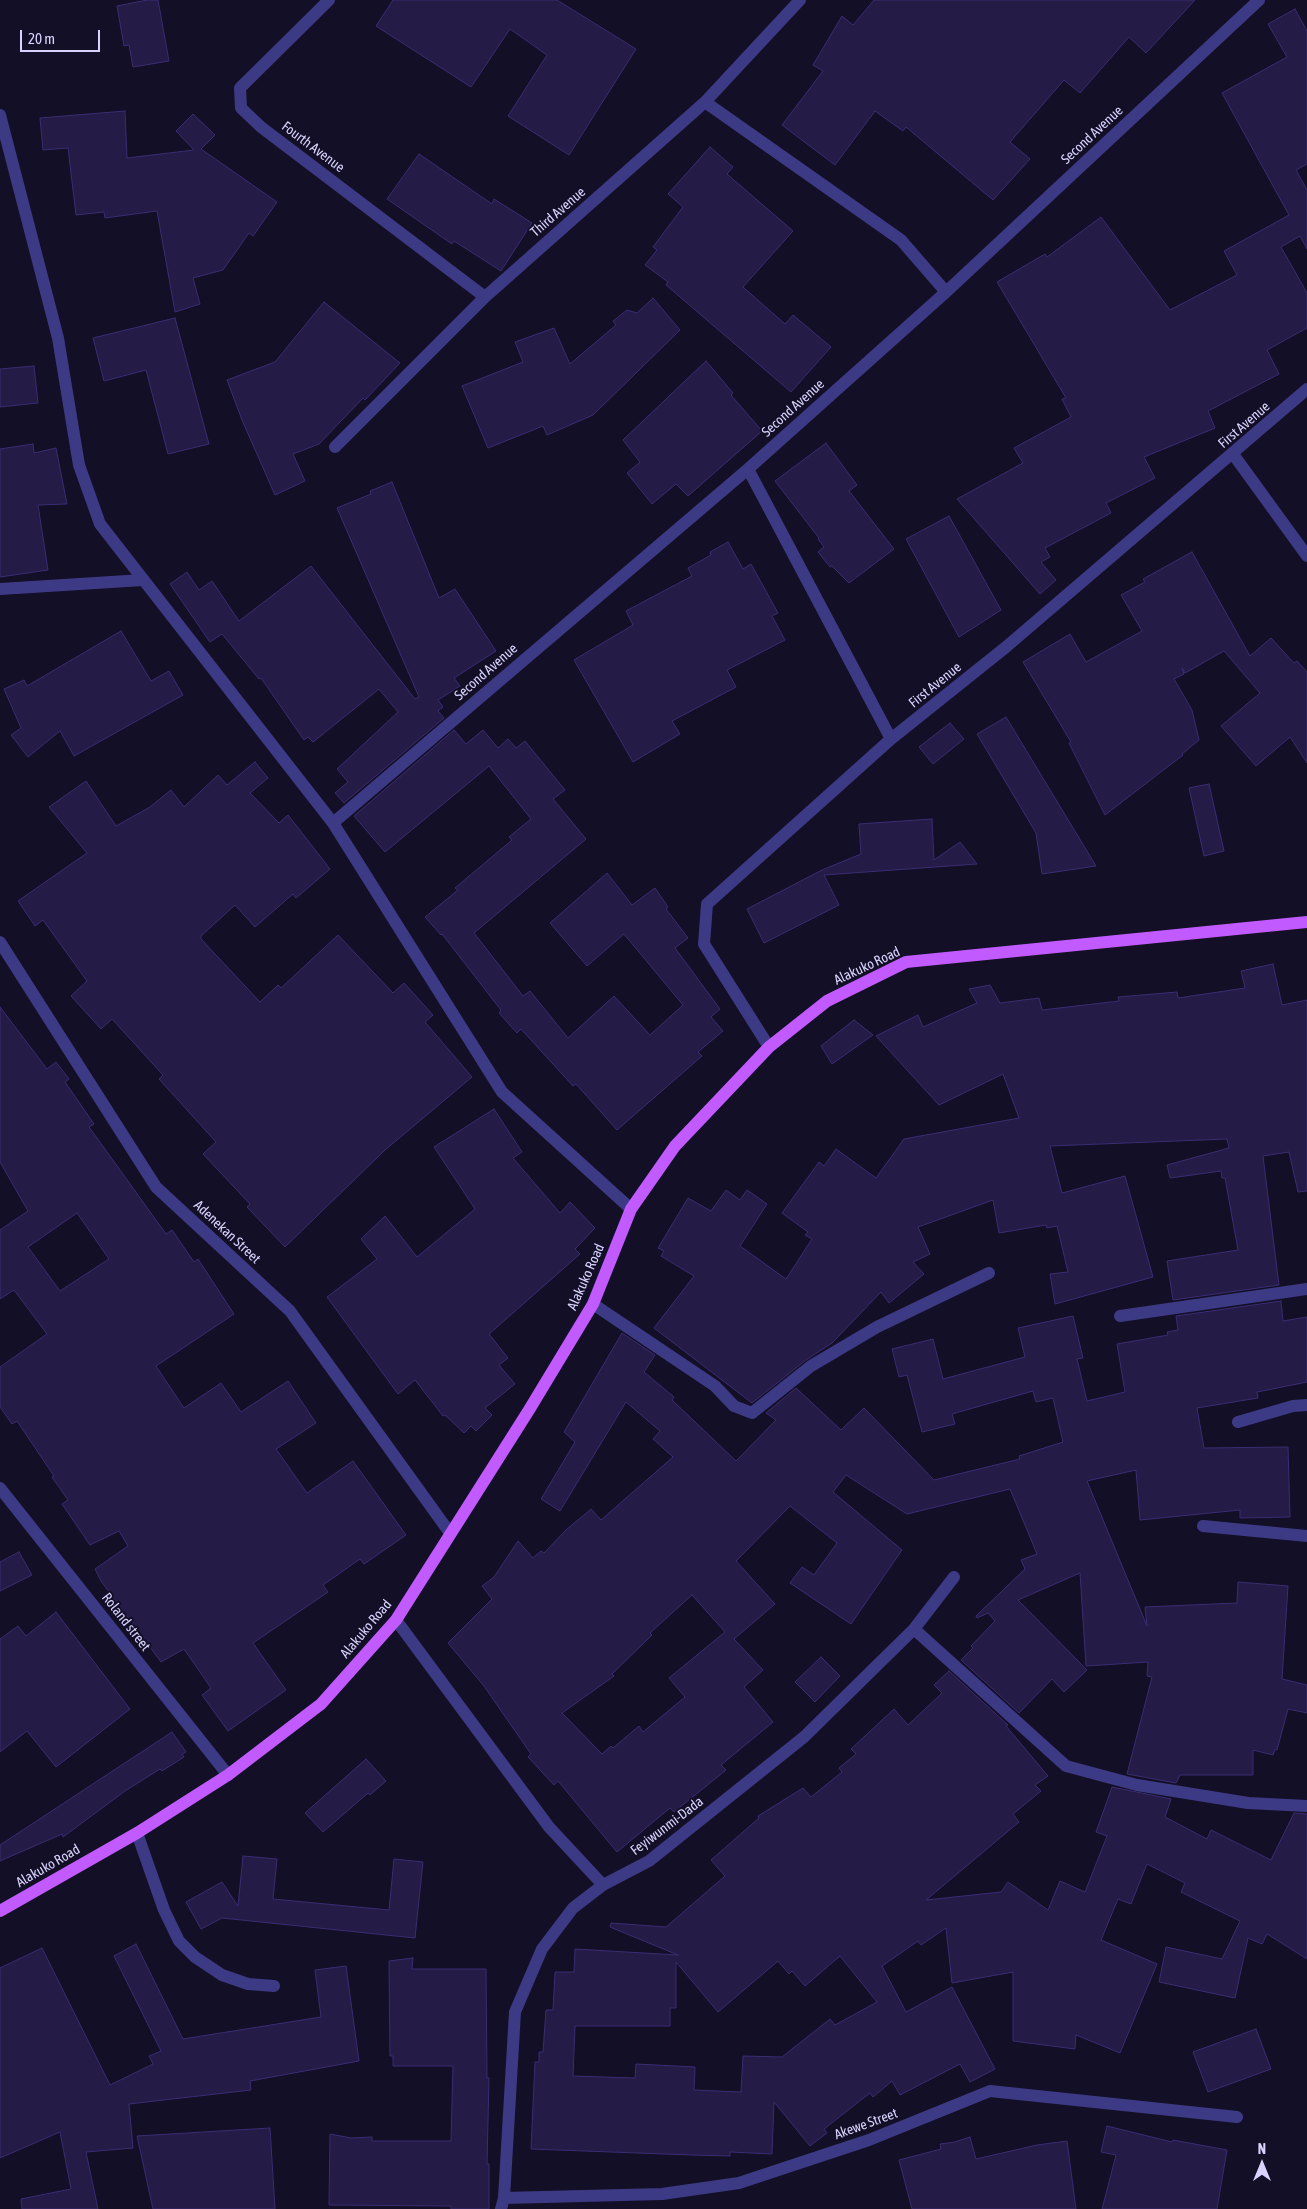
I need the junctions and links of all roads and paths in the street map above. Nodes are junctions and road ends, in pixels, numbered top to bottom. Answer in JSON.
{"nodes":[{"id":1,"x":329,"y":0,"type":"edge"},
{"id":2,"x":800,"y":0,"type":"edge"},
{"id":3,"x":1259,"y":0,"type":"edge"},
{"id":4,"x":705,"y":102,"type":"junction"},
{"id":5,"x":0,"y":114,"type":"edge"},
{"id":6,"x":946,"y":292,"type":"junction"},
{"id":7,"x":485,"y":296,"type":"junction"},
{"id":8,"x":1307,"y":389,"type":"edge"},
{"id":9,"x":335,"y":447,"type":"dead end"},
{"id":10,"x":1233,"y":454,"type":"junction"},
{"id":11,"x":748,"y":469,"type":"junction"},
{"id":12,"x":1307,"y":556,"type":"edge"},
{"id":13,"x":143,"y":580,"type":"junction"},
{"id":14,"x":0,"y":589,"type":"edge"},
{"id":15,"x":892,"y":739,"type":"junction"},
{"id":16,"x":333,"y":823,"type":"junction"},
{"id":17,"x":1307,"y":922,"type":"edge"},
{"id":18,"x":0,"y":942,"type":"edge"},
{"id":19,"x":769,"y":1047,"type":"junction"},
{"id":20,"x":631,"y":1208,"type":"junction"},
{"id":21,"x":990,"y":1273,"type":"dead end"},
{"id":22,"x":1307,"y":1289,"type":"edge"},
{"id":23,"x":593,"y":1304,"type":"junction"},
{"id":24,"x":1120,"y":1316,"type":"dead end"},
{"id":25,"x":1307,"y":1405,"type":"edge"},
{"id":26,"x":1238,"y":1422,"type":"dead end"},
{"id":27,"x":0,"y":1488,"type":"edge"},
{"id":28,"x":1203,"y":1526,"type":"dead end"},
{"id":29,"x":450,"y":1533,"type":"junction"},
{"id":30,"x":1307,"y":1536,"type":"edge"},
{"id":31,"x":954,"y":1577,"type":"dead end"},
{"id":32,"x":396,"y":1620,"type":"junction"},
{"id":33,"x":914,"y":1629,"type":"junction"},
{"id":34,"x":228,"y":1775,"type":"junction"},
{"id":35,"x":1307,"y":1806,"type":"edge"},
{"id":36,"x":137,"y":1833,"type":"junction"},
{"id":37,"x":603,"y":1885,"type":"junction"},
{"id":38,"x":0,"y":1911,"type":"edge"},
{"id":39,"x":274,"y":1986,"type":"dead end"},
{"id":40,"x":1237,"y":2117,"type":"dead end"},
{"id":41,"x":503,"y":2204,"type":"edge"}],
"edges":[{"from":1,"to":7,"type":"street","name":"Fourth Avenue"},
{"from":2,"to":4,"type":"street","name":"Third Avenue"},
{"from":3,"to":6,"type":"street","name":"Second Avenue"},
{"from":4,"to":6,"type":"street"},
{"from":4,"to":7,"type":"street","name":"Third Avenue"},
{"from":5,"to":13,"type":"street"},
{"from":6,"to":11,"type":"street","name":"Second Avenue"},
{"from":7,"to":9,"type":"street","name":"Third Avenue"},
{"from":8,"to":10,"type":"street","name":"First Avenue"},
{"from":10,"to":12,"type":"street"},
{"from":10,"to":15,"type":"street","name":"First Avenue"},
{"from":11,"to":15,"type":"street"},
{"from":11,"to":16,"type":"street","name":"Second Avenue"},
{"from":13,"to":14,"type":"street"},
{"from":13,"to":16,"type":"street"},
{"from":15,"to":19,"type":"street","name":"First Avenue"},
{"from":16,"to":20,"type":"street"},
{"from":17,"to":19,"type":"main road","name":"Alakuko Road"},
{"from":18,"to":29,"type":"street","name":"Adenekan Street"},
{"from":19,"to":20,"type":"main road","name":"Alakuko Road"},
{"from":20,"to":23,"type":"main road","name":"Alakuko Road"},
{"from":21,"to":23,"type":"street"},
{"from":22,"to":24,"type":"street"},
{"from":23,"to":29,"type":"main road","name":"Alakuko Road"},
{"from":25,"to":26,"type":"street"},
{"from":27,"to":34,"type":"street","name":"Roland street"},
{"from":28,"to":30,"type":"street"},
{"from":29,"to":32,"type":"main road","name":"Alakuko Road"},
{"from":31,"to":33,"type":"street","name":"Feyiwunmi-Dada"},
{"from":32,"to":34,"type":"main road","name":"Alakuko Road"},
{"from":32,"to":37,"type":"street"},
{"from":33,"to":35,"type":"street"},
{"from":33,"to":37,"type":"street","name":"Feyiwunmi-Dada"},
{"from":34,"to":36,"type":"main road","name":"Alakuko Road"},
{"from":36,"to":38,"type":"main road","name":"Alakuko Road"},
{"from":36,"to":39,"type":"street"},
{"from":37,"to":41,"type":"street","name":"Feyiwunmi-Dada"},
{"from":40,"to":41,"type":"street","name":"Akewe Street"}]}
